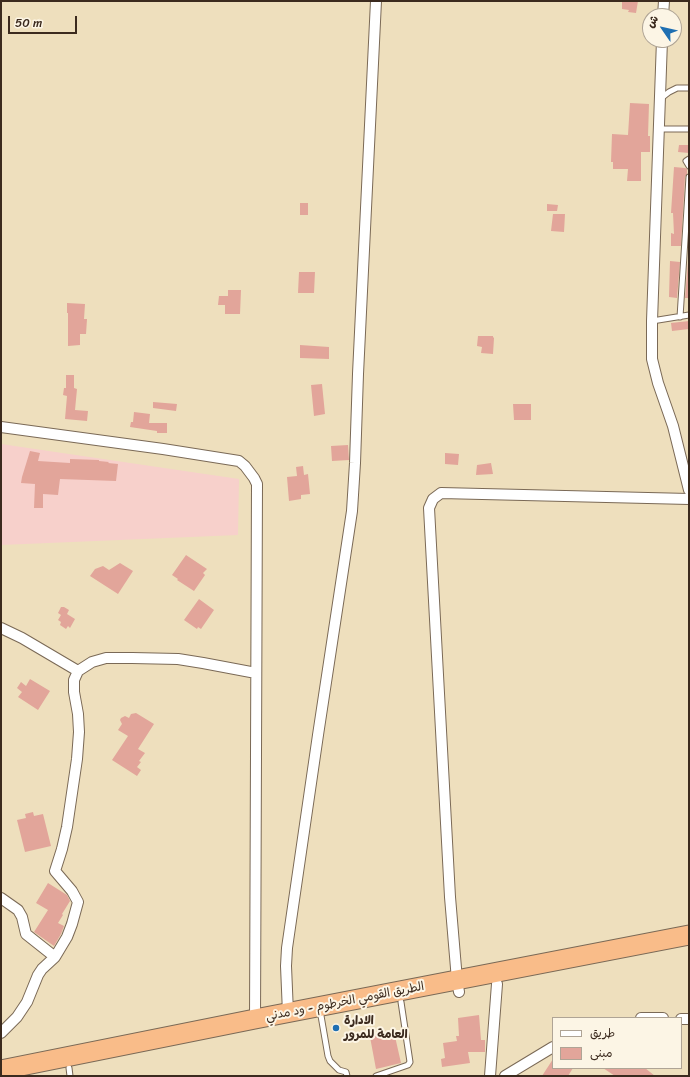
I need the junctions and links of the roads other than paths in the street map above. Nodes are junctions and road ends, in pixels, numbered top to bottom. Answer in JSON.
{"nodes":[{"id":1,"x":376,"y":1,"type":"edge"},
{"id":2,"x":662,"y":48,"type":"edge"},
{"id":3,"x":689,"y":88,"type":"edge"},
{"id":4,"x":660,"y":99,"type":"junction"},
{"id":5,"x":659,"y":129,"type":"junction"},
{"id":6,"x":689,"y":129,"type":"edge"},
{"id":7,"x":689,"y":159,"type":"edge"},
{"id":8,"x":689,"y":166,"type":"edge"},
{"id":9,"x":689,"y":177,"type":"edge"},
{"id":10,"x":689,"y":315,"type":"edge"},
{"id":11,"x":680,"y":317,"type":"junction"},
{"id":12,"x":652,"y":321,"type":"junction"},
{"id":13,"x":1,"y":427,"type":"edge"},
{"id":14,"x":689,"y":490,"type":"edge"},
{"id":15,"x":689,"y":499,"type":"edge"},
{"id":16,"x":1,"y":628,"type":"edge"},
{"id":17,"x":78,"y":671,"type":"junction"},
{"id":18,"x":256,"y":673,"type":"junction"},
{"id":19,"x":1,"y":898,"type":"edge"},
{"id":20,"x":689,"y":935,"type":"edge"},
{"id":21,"x":689,"y":947,"type":"edge"},
{"id":22,"x":55,"y":957,"type":"junction"},
{"id":23,"x":497,"y":984,"type":"junction"},
{"id":24,"x":458,"y":986,"type":"junction"},
{"id":25,"x":401,"y":1002,"type":"junction"},
{"id":26,"x":288,"y":1013,"type":"junction"},
{"id":27,"x":320,"y":1013,"type":"junction"},
{"id":28,"x":254,"y":1019,"type":"junction"},
{"id":29,"x":1,"y":1033,"type":"edge"},
{"id":30,"x":552,"y":1048,"type":"edge"},
{"id":31,"x":1,"y":1070,"type":"edge"},
{"id":32,"x":69,"y":1072,"type":"edge"},
{"id":33,"x":28,"y":1076,"type":"edge"},
{"id":34,"x":347,"y":1076,"type":"edge"},
{"id":35,"x":376,"y":1076,"type":"edge"},
{"id":36,"x":490,"y":1076,"type":"edge"},
{"id":37,"x":505,"y":1076,"type":"edge"}],
"edges":[{"from":1,"to":26,"type":"street"},
{"from":2,"to":4,"type":"street"},
{"from":3,"to":4,"type":"lane"},
{"from":4,"to":5,"type":"street"},
{"from":5,"to":6,"type":"lane"},
{"from":5,"to":12,"type":"street"},
{"from":7,"to":8,"type":"lane"},
{"from":9,"to":11,"type":"lane"},
{"from":10,"to":11,"type":"lane"},
{"from":11,"to":12,"type":"lane"},
{"from":12,"to":14,"type":"street"},
{"from":13,"to":18,"type":"street"},
{"from":15,"to":24,"type":"street"},
{"from":16,"to":17,"type":"street"},
{"from":17,"to":18,"type":"street"},
{"from":17,"to":22,"type":"street"},
{"from":18,"to":28,"type":"street"},
{"from":19,"to":22,"type":"street"},
{"from":20,"to":24,"type":"highway","name":"الطريق القومي الخرطوم - ود مدني"},
{"from":21,"to":23,"type":"highway","name":"الطريق القومي الخرطوم - ود مدني"},
{"from":22,"to":29,"type":"street"},
{"from":23,"to":24,"type":"highway","name":"الطريق القومي الخرطوم - ود مدني"},
{"from":23,"to":36,"type":"street"},
{"from":24,"to":25,"type":"highway","name":"الطريق القومي الخرطوم - ود مدني"},
{"from":24,"to":27,"type":"highway","name":"الطريق القومي الخرطوم - ود مدني"},
{"from":25,"to":27,"type":"highway","name":"الطريق القومي الخرطوم - ود مدني"},
{"from":25,"to":35,"type":"lane"},
{"from":26,"to":27,"type":"highway","name":"الطريق القومي الخرطوم - ود مدني"},
{"from":26,"to":28,"type":"highway","name":"الطريق القومي الخرطوم - ود مدني"},
{"from":27,"to":32,"type":"highway","name":"الطريق القومي الخرطوم - ود مدني"},
{"from":27,"to":34,"type":"lane"},
{"from":28,"to":31,"type":"highway","name":"الطريق القومي الخرطوم - ود مدني"},
{"from":30,"to":37,"type":"street"},
{"from":32,"to":33,"type":"highway","name":"الطريق القومي الخرطوم - ود مدني"}]}
